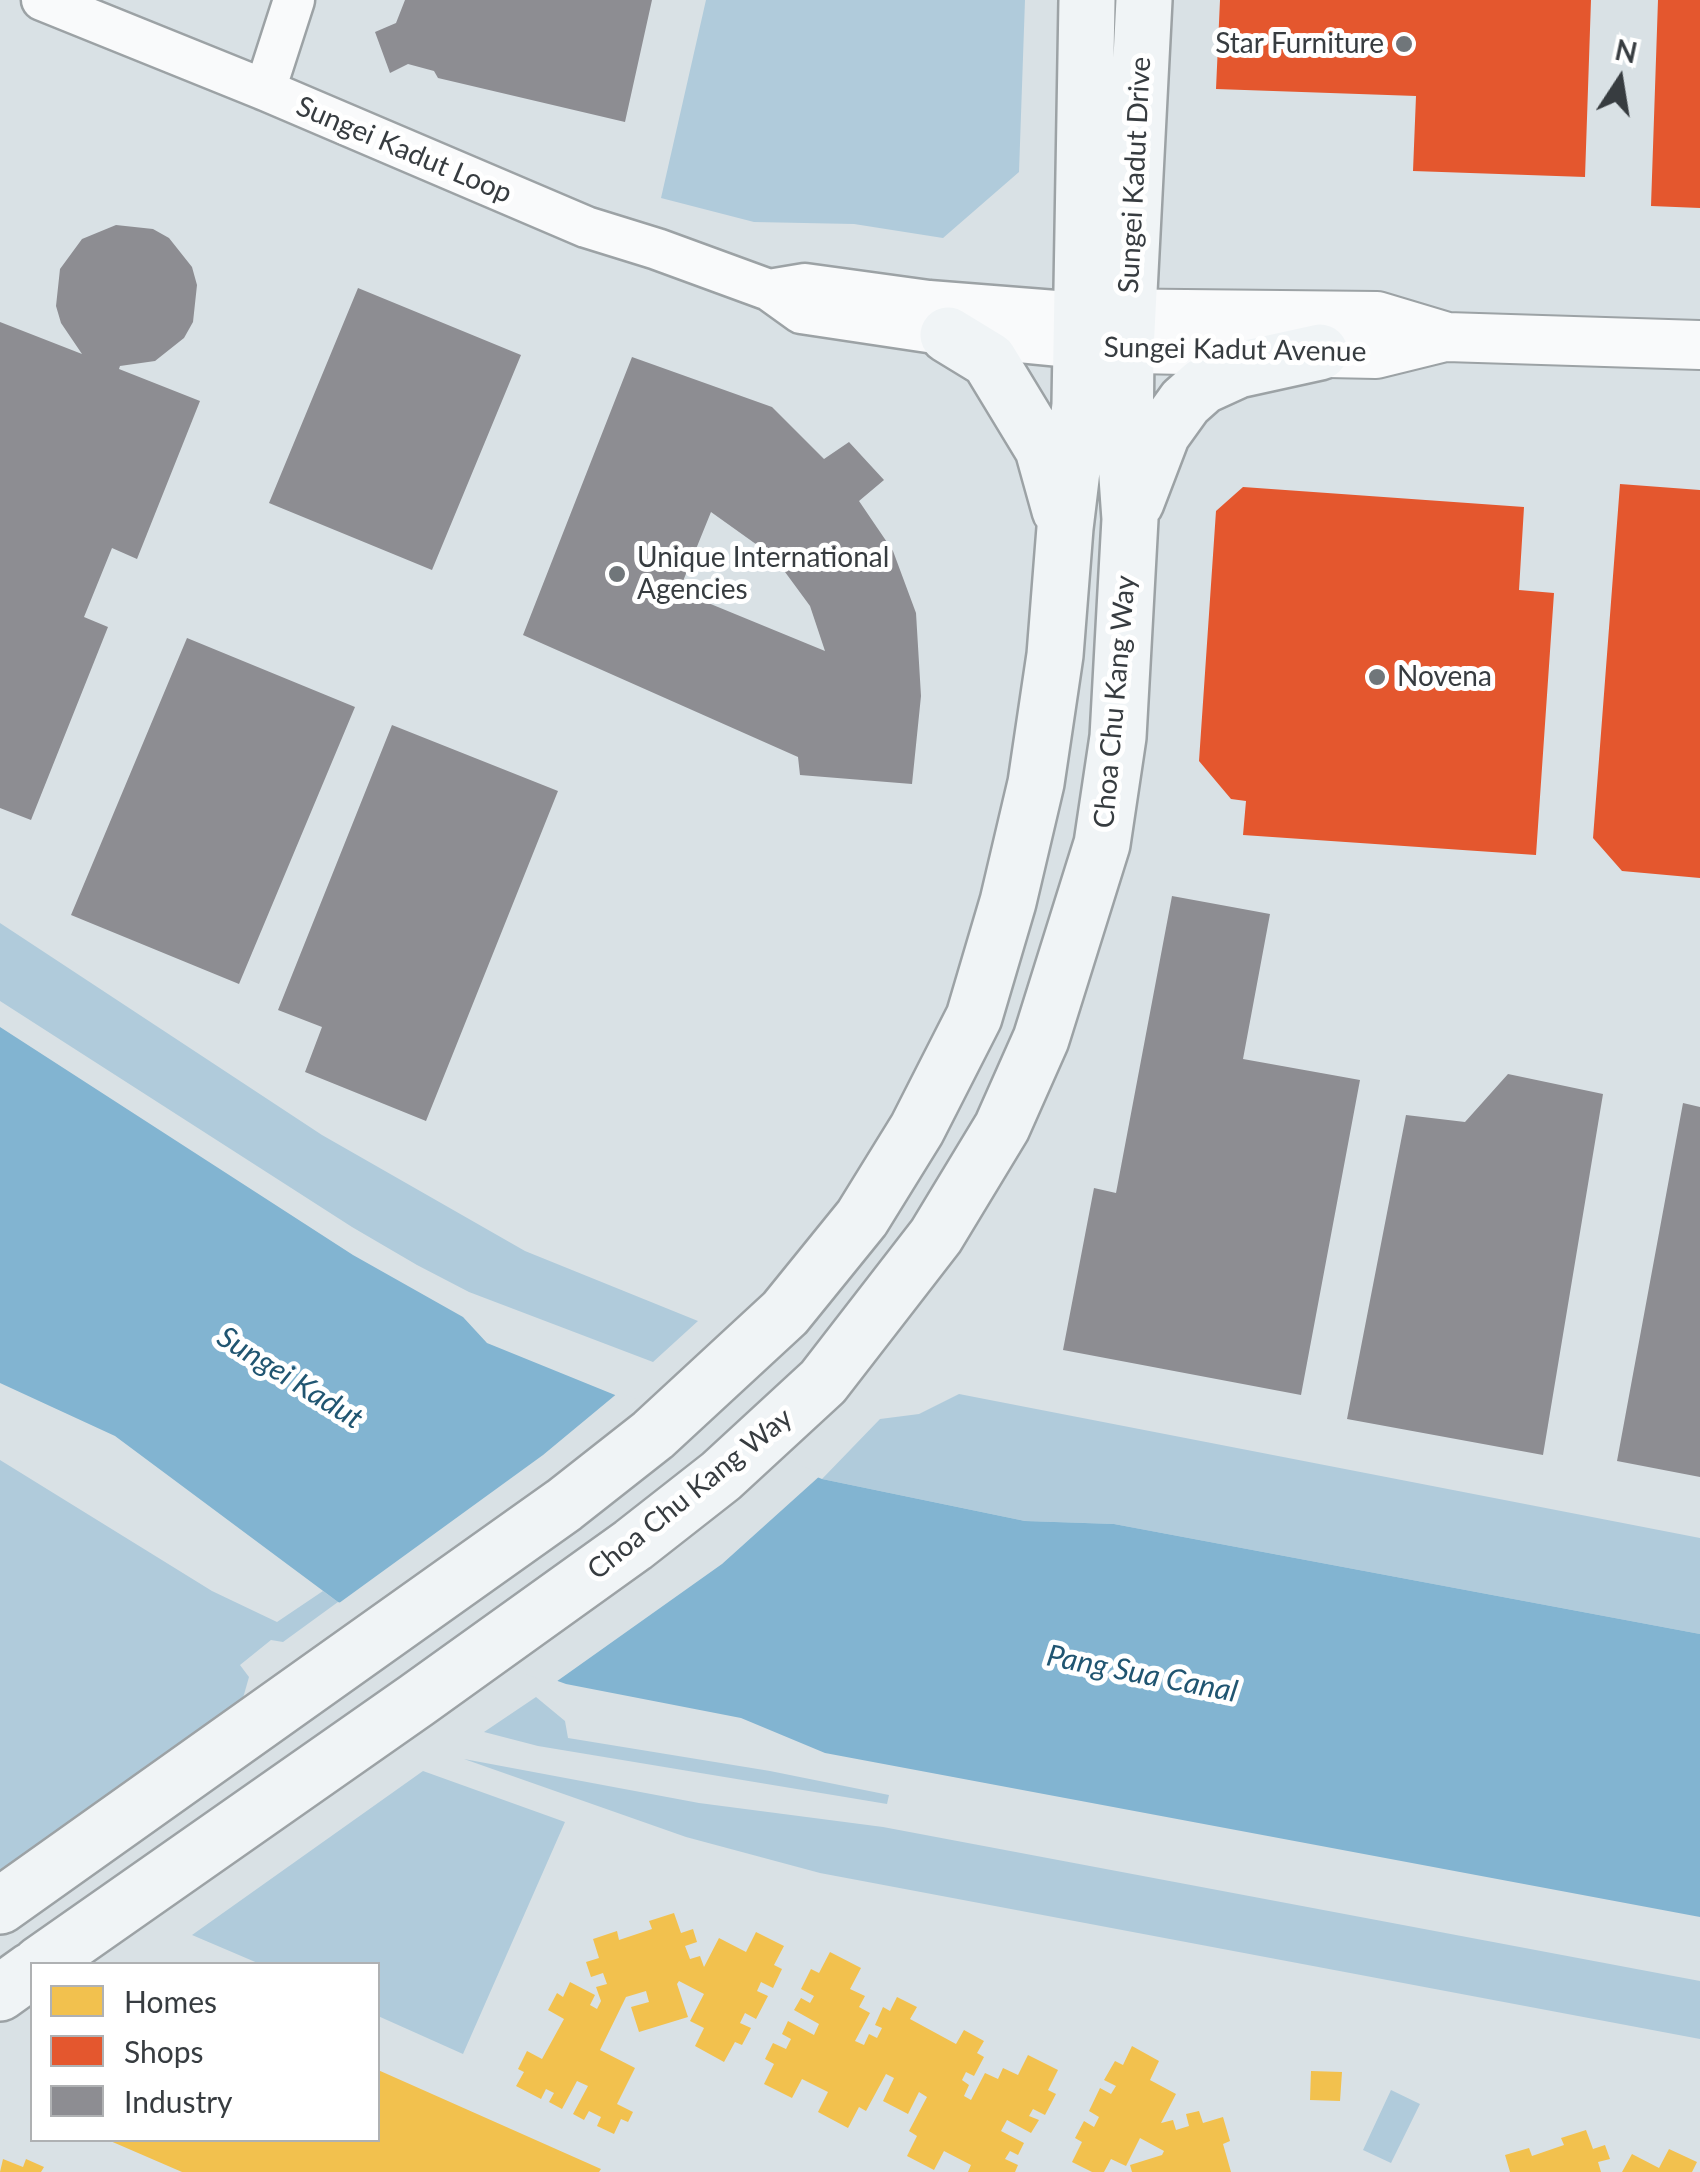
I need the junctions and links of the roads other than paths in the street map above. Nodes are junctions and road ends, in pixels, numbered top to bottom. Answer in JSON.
{"nodes":[{"id":1,"x":42,"y":0,"type":"edge"},
{"id":2,"x":294,"y":0,"type":"edge"},
{"id":3,"x":1087,"y":0,"type":"edge"},
{"id":4,"x":1144,"y":0,"type":"edge"},
{"id":5,"x":265,"y":90,"type":"junction"},
{"id":6,"x":769,"y":290,"type":"junction"},
{"id":7,"x":1104,"y":331,"type":"junction"},
{"id":8,"x":948,"y":334,"type":"junction"},
{"id":9,"x":1446,"y":337,"type":"junction"},
{"id":10,"x":1700,"y":346,"type":"edge"},
{"id":11,"x":1320,"y":352,"type":"junction"},
{"id":12,"x":1130,"y":519,"type":"junction"},
{"id":13,"x":1065,"y":528,"type":"junction"},
{"id":14,"x":0,"y":1906,"type":"edge"},
{"id":15,"x":37,"y":1962,"type":"edge"}],
"edges":[{"from":1,"to":5,"type":"street","name":"Sungei Kadut Loop"},
{"from":2,"to":5,"type":"street"},
{"from":3,"to":7,"type":"main road","name":"Sungei Kadut Drive"},
{"from":4,"to":7,"type":"main road","name":"Sungei Kadut Drive"},
{"from":5,"to":6,"type":"street","name":"Sungei Kadut Loop"},
{"from":6,"to":7,"type":"street","name":"Sungei Kadut Loop"},
{"from":6,"to":8,"type":"street","name":"Sungei Kadut Loop"},
{"from":7,"to":8,"type":"street","name":"Sungei Kadut Loop"},
{"from":7,"to":9,"type":"street","name":"Sungei Kadut Avenue"},
{"from":7,"to":11,"type":"street","name":"Sungei Kadut Avenue"},
{"from":7,"to":12,"type":"main road","name":"Choa Chu Kang Way"},
{"from":7,"to":13,"type":"main road"},
{"from":8,"to":13,"type":"main road"},
{"from":9,"to":10,"type":"street","name":"Sungei Kadut Avenue"},
{"from":9,"to":11,"type":"street","name":"Sungei Kadut Avenue"},
{"from":11,"to":12,"type":"main road"},
{"from":12,"to":15,"type":"main road","name":"Choa Chu Kang Way"},
{"from":13,"to":14,"type":"main road"}]}
